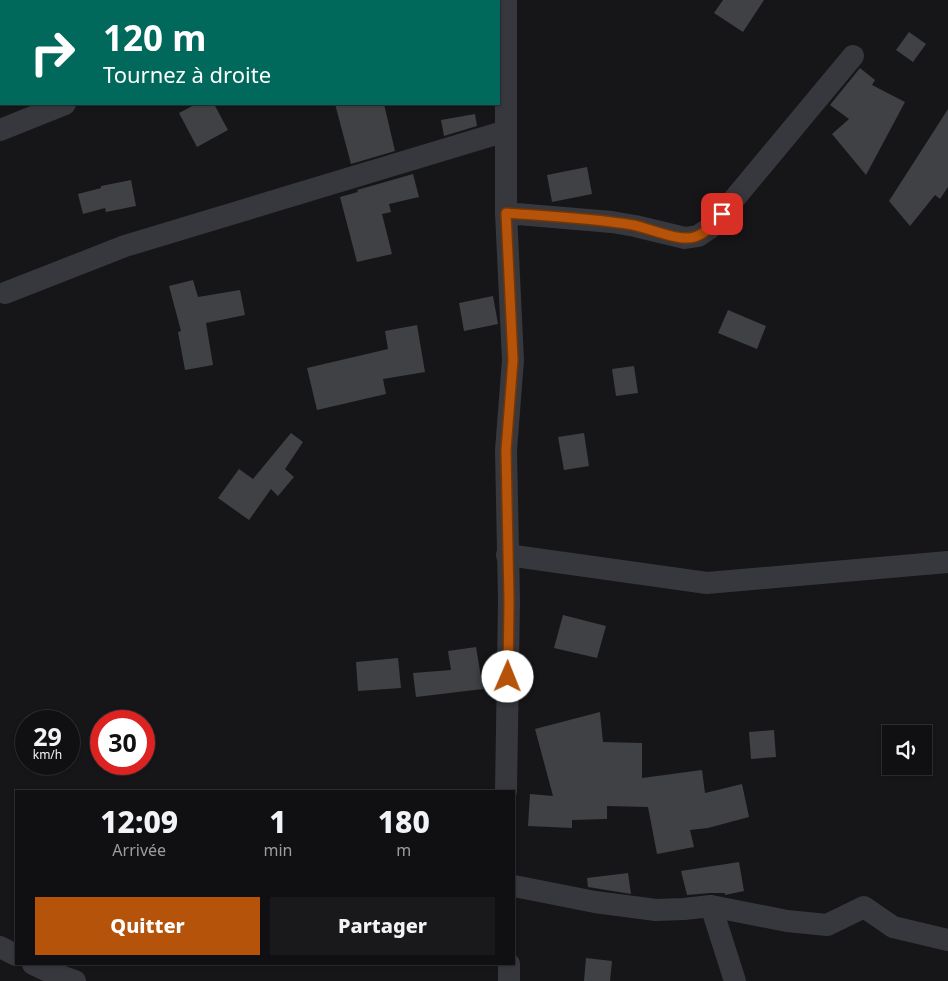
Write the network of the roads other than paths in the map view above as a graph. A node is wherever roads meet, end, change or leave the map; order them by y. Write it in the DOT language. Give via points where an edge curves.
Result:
graph roads {
  1 [pos="506,0"];
  2 [pos="852,56"];
  3 [pos="62,105"];
  4 [pos="0,130"];
  5 [pos="506,131"];
  6 [pos="506,213"];
  7 [pos="5,293"];
  8 [pos="507,555"];
  9 [pos="948,562"];
  10 [pos="506,790"];
  11 [pos="515,886"];
  12 [pos="711,906"];
  13 [pos="948,940"];
  14 [pos="0,947"];
  15 [pos="15,954"];
  16 [pos="35,965"];
  17 [pos="509,965"];
  18 [pos="75,981"];
  19 [pos="509,981"];
  20 [pos="735,981"];
  1 -- 5 [label="street"];
  2 -- 6 [label="street" via="710,228 698,236 685,238 612,222"];
  3 -- 4 [label="street"];
  5 -- 6 [label="street"];
  5 -- 7 [label="street" via="125,246"];
  6 -- 8 [label="street" via="513,360 506,450"];
  8 -- 9 [label="street" via="707,583"];
  8 -- 10 [label="street"];
  11 -- 12 [label="street" via="656,910"];
  12 -- 13 [label="street" via="787,921 828,925 864,907 893,927"];
  12 -- 20 [label="street"];
  14 -- 15 [label="street"];
  16 -- 18 [label="street"];
  17 -- 19 [label="street"];
}
